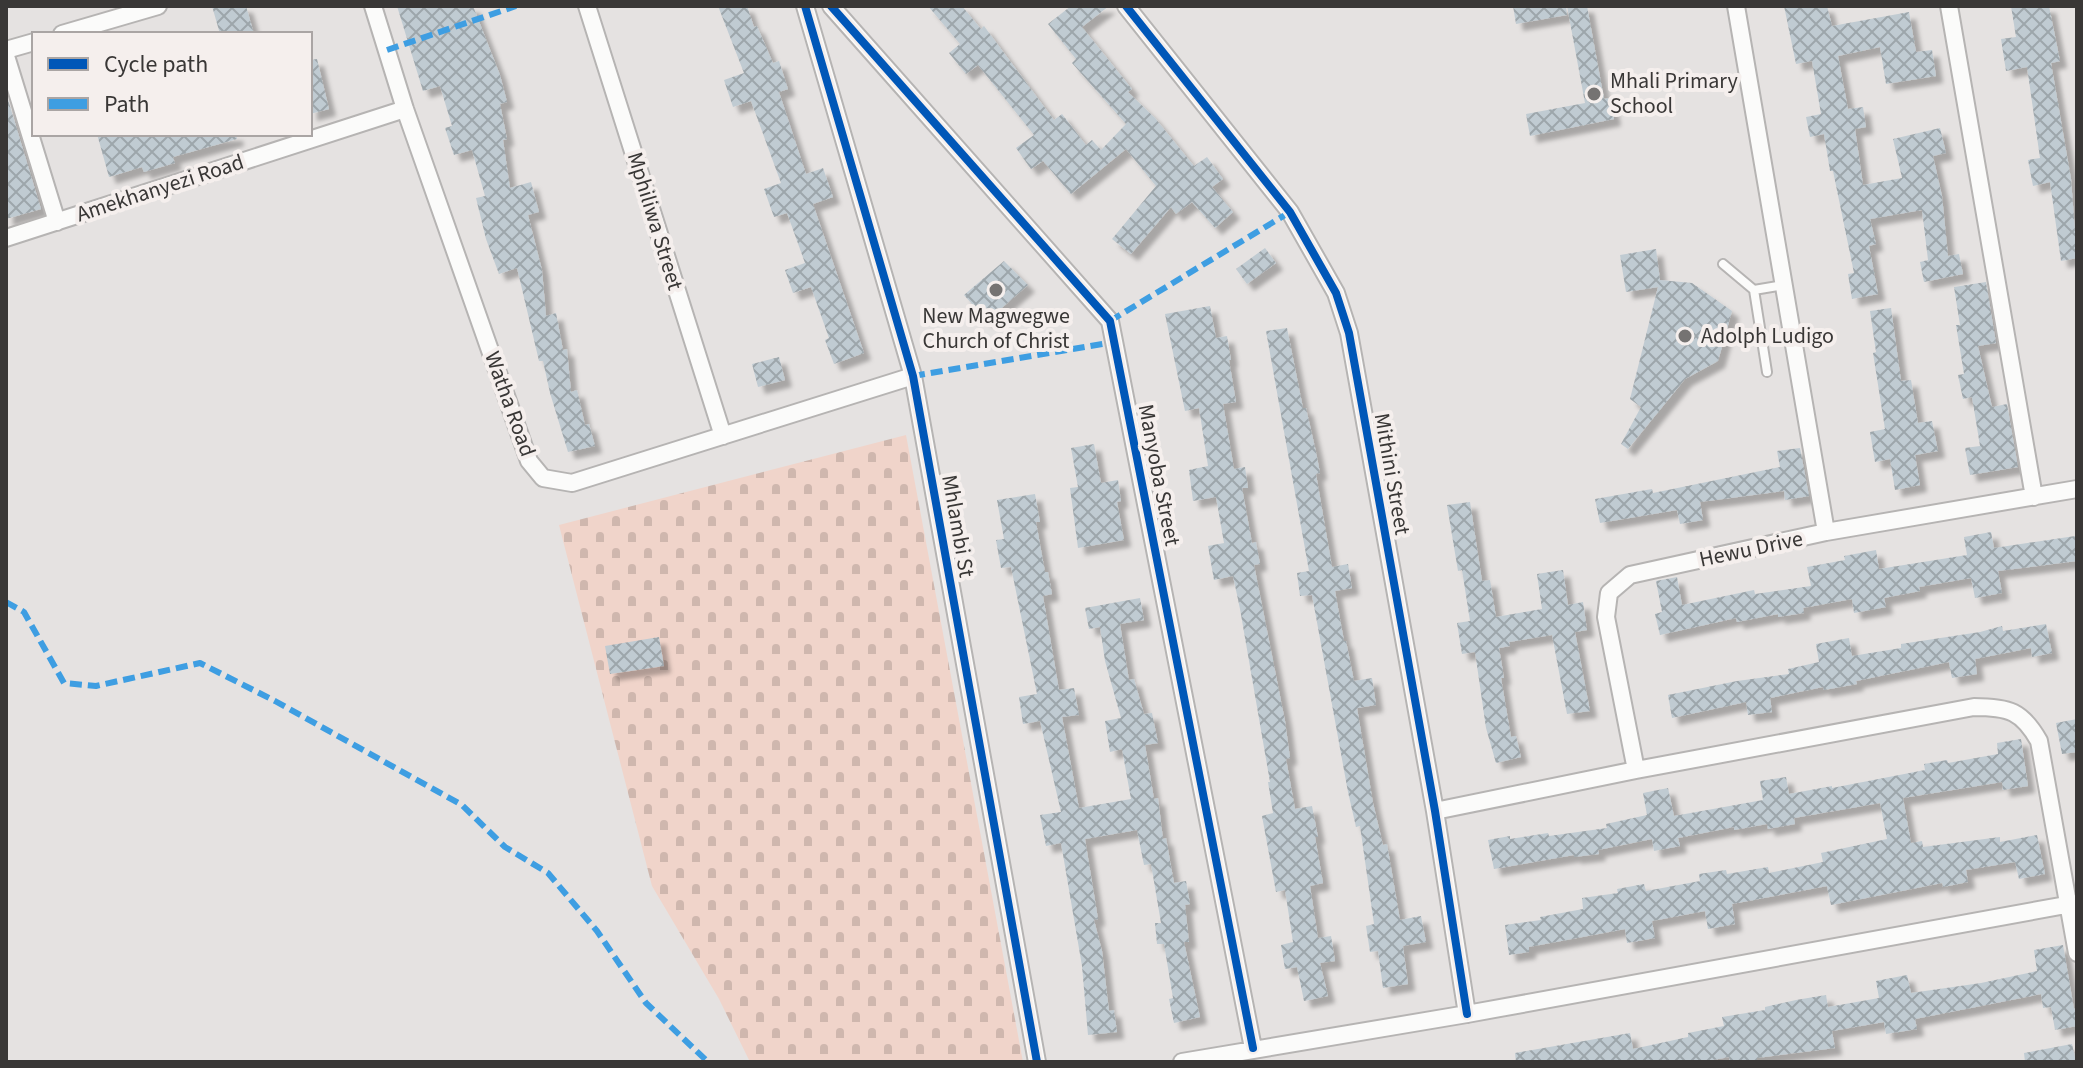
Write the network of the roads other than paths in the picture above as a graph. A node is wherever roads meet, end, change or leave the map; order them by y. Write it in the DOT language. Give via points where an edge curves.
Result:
graph roads {
  1 [pos="158,6"];
  2 [pos="373,6"];
  3 [pos="587,6"];
  4 [pos="805,6"];
  5 [pos="831,6"];
  6 [pos="1126,6"];
  7 [pos="1736,6"];
  8 [pos="1949,6"];
  9 [pos="69,32"];
  10 [pos="32,43"];
  11 [pos="6,53"];
  12 [pos="405,109"];
  13 [pos="57,222"];
  14 [pos="6,238"];
  15 [pos="1723,264"];
  16 [pos="1784,285"];
  17 [pos="1754,290"];
  18 [pos="1767,372"];
  19 [pos="913,376"];
  20 [pos="723,436"];
  21 [pos="2077,489"];
  22 [pos="2034,497"];
  23 [pos="1826,532"];
  24 [pos="1636,770"];
  25 [pos="1435,811"];
  26 [pos="2073,903"];
  27 [pos="2077,953"];
  28 [pos="1467,1014"];
  29 [pos="1253,1048"];
  30 [pos="1037,1062"];
  31 [pos="1182,1062"];
  1 -- 9 [label="street"];
  2 -- 12 [label="street, Watha Road"];
  3 -- 20 [label="street, Mphiliwa Street"];
  4 -- 19 [label="street, Mhlambi St"];
  5 -- 29 [label="street, Manyoba Street" via="1110,321"];
  6 -- 25 [label="street, Mithini Street" via="1290,212 1336,293 1349,333"];
  7 -- 16 [label="street"];
  8 -- 22 [label="street"];
  10 -- 11 [label="street"];
  11 -- 13 [label="street"];
  12 -- 13 [label="street, Amekhanyezi Road"];
  12 -- 20 [label="street, Watha Road" via="529,461 543,478 572,483"];
  13 -- 14 [label="street, Amekhanyezi Road"];
  15 -- 17 [label="lane"];
  16 -- 17 [label="lane"];
  16 -- 23 [label="street"];
  17 -- 18 [label="lane"];
  19 -- 20 [label="street, Watha Road"];
  19 -- 30 [label="street, Mhlambi St"];
  21 -- 22 [label="street, Hewu Drive"];
  22 -- 23 [label="street, Hewu Drive"];
  23 -- 24 [label="street, Hewu Drive" via="1630,575 1609,593 1606,617"];
  24 -- 25 [label="street"];
  24 -- 26 [label="street" via="1974,707 2003,707 2028,721 2039,741"];
  25 -- 28 [label="street, Mithini Street"];
  26 -- 27 [label="street"];
  26 -- 28 [label="street"];
  28 -- 29 [label="street"];
  29 -- 31 [label="street"];
}
